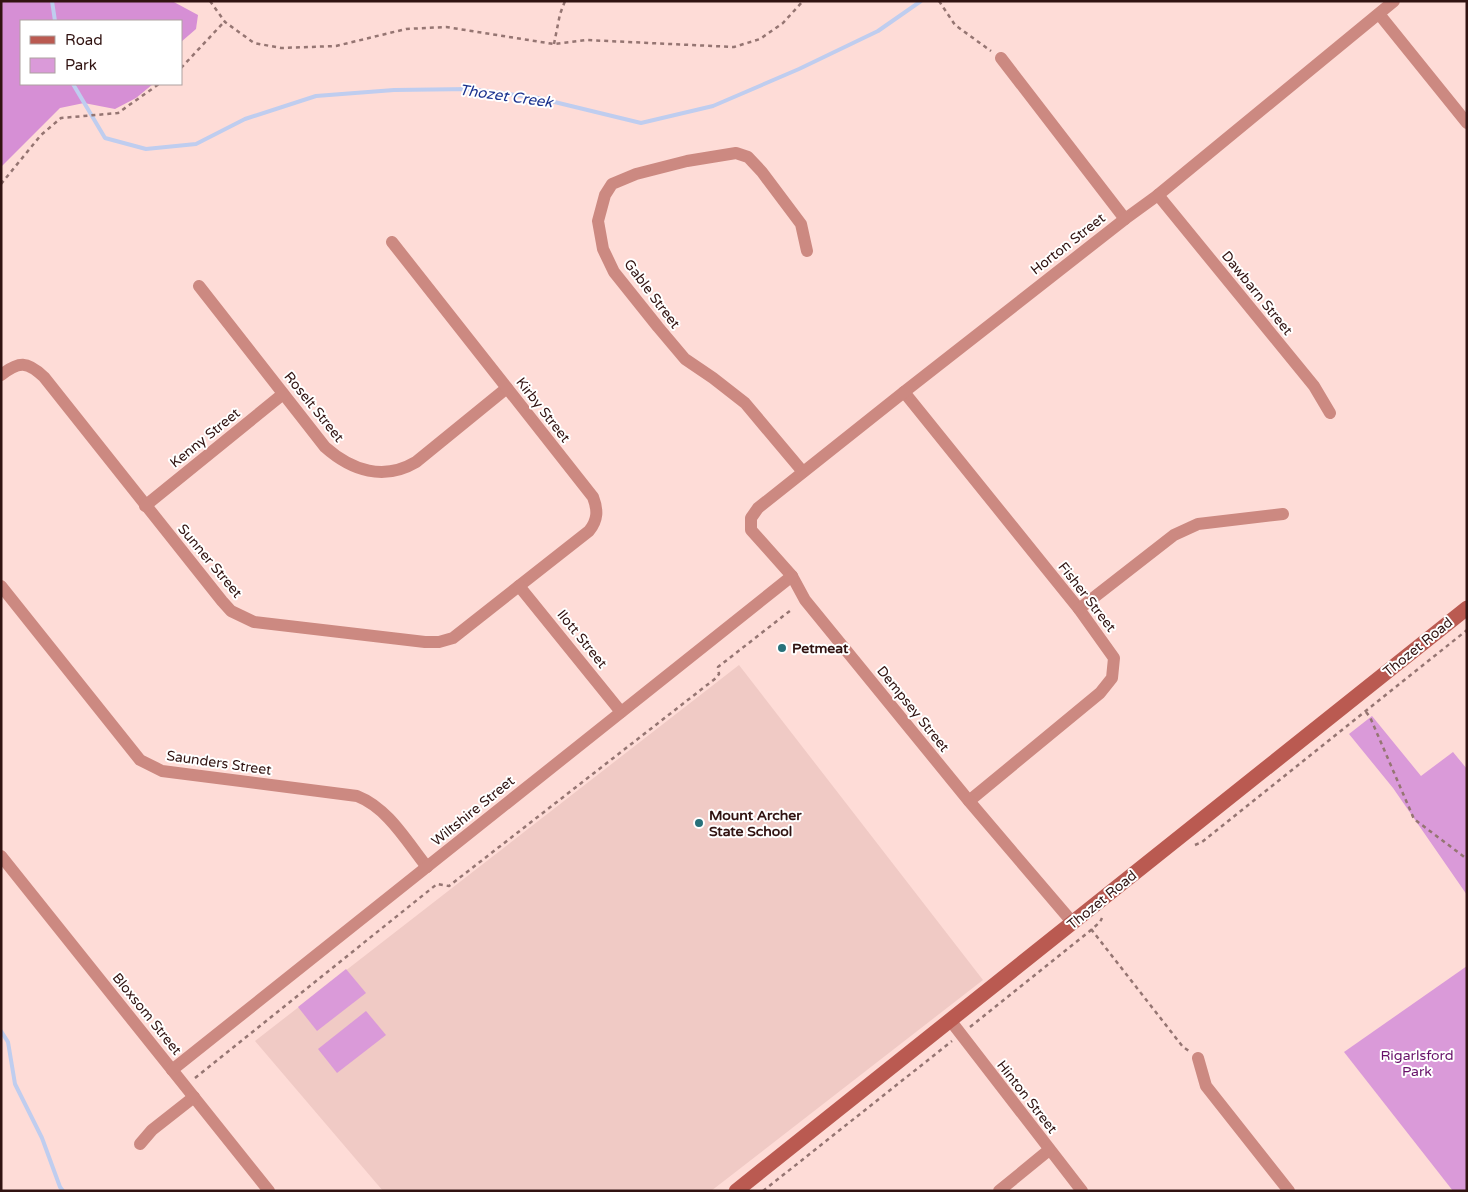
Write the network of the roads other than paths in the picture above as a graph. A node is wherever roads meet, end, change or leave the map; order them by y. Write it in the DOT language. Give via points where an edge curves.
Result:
graph roads {
  1 [pos="1394,1"];
  2 [pos="1379,14"];
  3 [pos="1001,58"];
  4 [pos="1467,122"];
  5 [pos="1158,195"];
  6 [pos="1125,219"];
  7 [pos="392,242"];
  8 [pos="807,250"];
  9 [pos="198,286"];
  10 [pos="1,375"];
  11 [pos="507,388"];
  12 [pos="904,392"];
  13 [pos="283,394"];
  14 [pos="1330,413"];
  15 [pos="803,472"];
  16 [pos="145,506"];
  17 [pos="758,508"];
  18 [pos="1282,514"];
  19 [pos="792,576"];
  20 [pos="1,586"];
  21 [pos="519,586"];
  22 [pos="1467,608"];
  23 [pos="1079,609"];
  24 [pos="621,712"];
  25 [pos="969,801"];
  26 [pos="1,856"];
  27 [pos="427,867"];
  28 [pos="1077,920"];
  29 [pos="950,1020"];
  30 [pos="1198,1058"];
  31 [pos="172,1070"];
  32 [pos="194,1097"];
  33 [pos="140,1144"];
  34 [pos="1049,1150"];
  35 [pos="269,1191"];
  36 [pos="736,1191"];
  37 [pos="999,1191"];
  38 [pos="1082,1191"];
  39 [pos="1289,1191"];
  1 -- 2 [label="street, Horton Street"];
  2 -- 4 [label="street"];
  2 -- 5 [label="street, Horton Street"];
  3 -- 6 [label="street"];
  5 -- 6 [label="street, Horton Street"];
  5 -- 14 [label="street, Dawbarn Street" via="1314,386"];
  6 -- 12 [label="street, Horton Street"];
  7 -- 11 [label="street, Kirby Street"];
  8 -- 15 [label="street, Gable Street" via="801,224 762,172 748,157 736,153 636,174 612,184 605,195 598,221 603,248 614,272 684,359 745,403"];
  9 -- 13 [label="street, Roselt Street"];
  10 -- 16 [label="street, Sunner Street" via="16,365 26,364 35,368"];
  11 -- 13 [label="street, Roselt Street" via="416,462 405,469 382,474 361,470 337,458"];
  11 -- 21 [label="street, Kirby Street" via="593,497 596,506 595,524 589,531"];
  12 -- 15 [label="street, Horton Street"];
  12 -- 23 [label="street, Fisher Street"];
  13 -- 16 [label="street, Kenny Street"];
  15 -- 17 [label="street, Horton Street"];
  16 -- 21 [label="street, Sunner Street" via="231,611 254,622 439,642 453,638"];
  17 -- 19 [label="street, Dempsey Street" via="751,518 751,530"];
  18 -- 23 [label="street" via="1198,524 1174,535"];
  19 -- 24 [label="street, Wiltshire Street"];
  19 -- 25 [label="street, Dempsey Street" via="805,600"];
  20 -- 27 [label="street, Saunders Street" via="140,760 162,771 357,796 382,811"];
  21 -- 24 [label="street, Ilott Street"];
  22 -- 28 [label="street, Thozet Road"];
  23 -- 25 [label="street, Fisher Street" via="1114,658 1112,678 1100,693"];
  24 -- 27 [label="street, Wiltshire Street"];
  25 -- 28 [label="street, Dempsey Street"];
  26 -- 31 [label="street, Bloxsom Street"];
  27 -- 31 [label="street, Wiltshire Street"];
  28 -- 29 [label="street, Thozet Road"];
  29 -- 34 [label="street, Hinton Street"];
  29 -- 36 [label="street, Thozet Road"];
  30 -- 39 [label="street" via="1206,1086"];
  31 -- 32 [label="street, Bloxsom Street"];
  32 -- 33 [label="street" via="152,1130"];
  32 -- 35 [label="street, Bloxsom Street"];
  34 -- 37 [label="street"];
  34 -- 38 [label="street, Hinton Street"];
}
